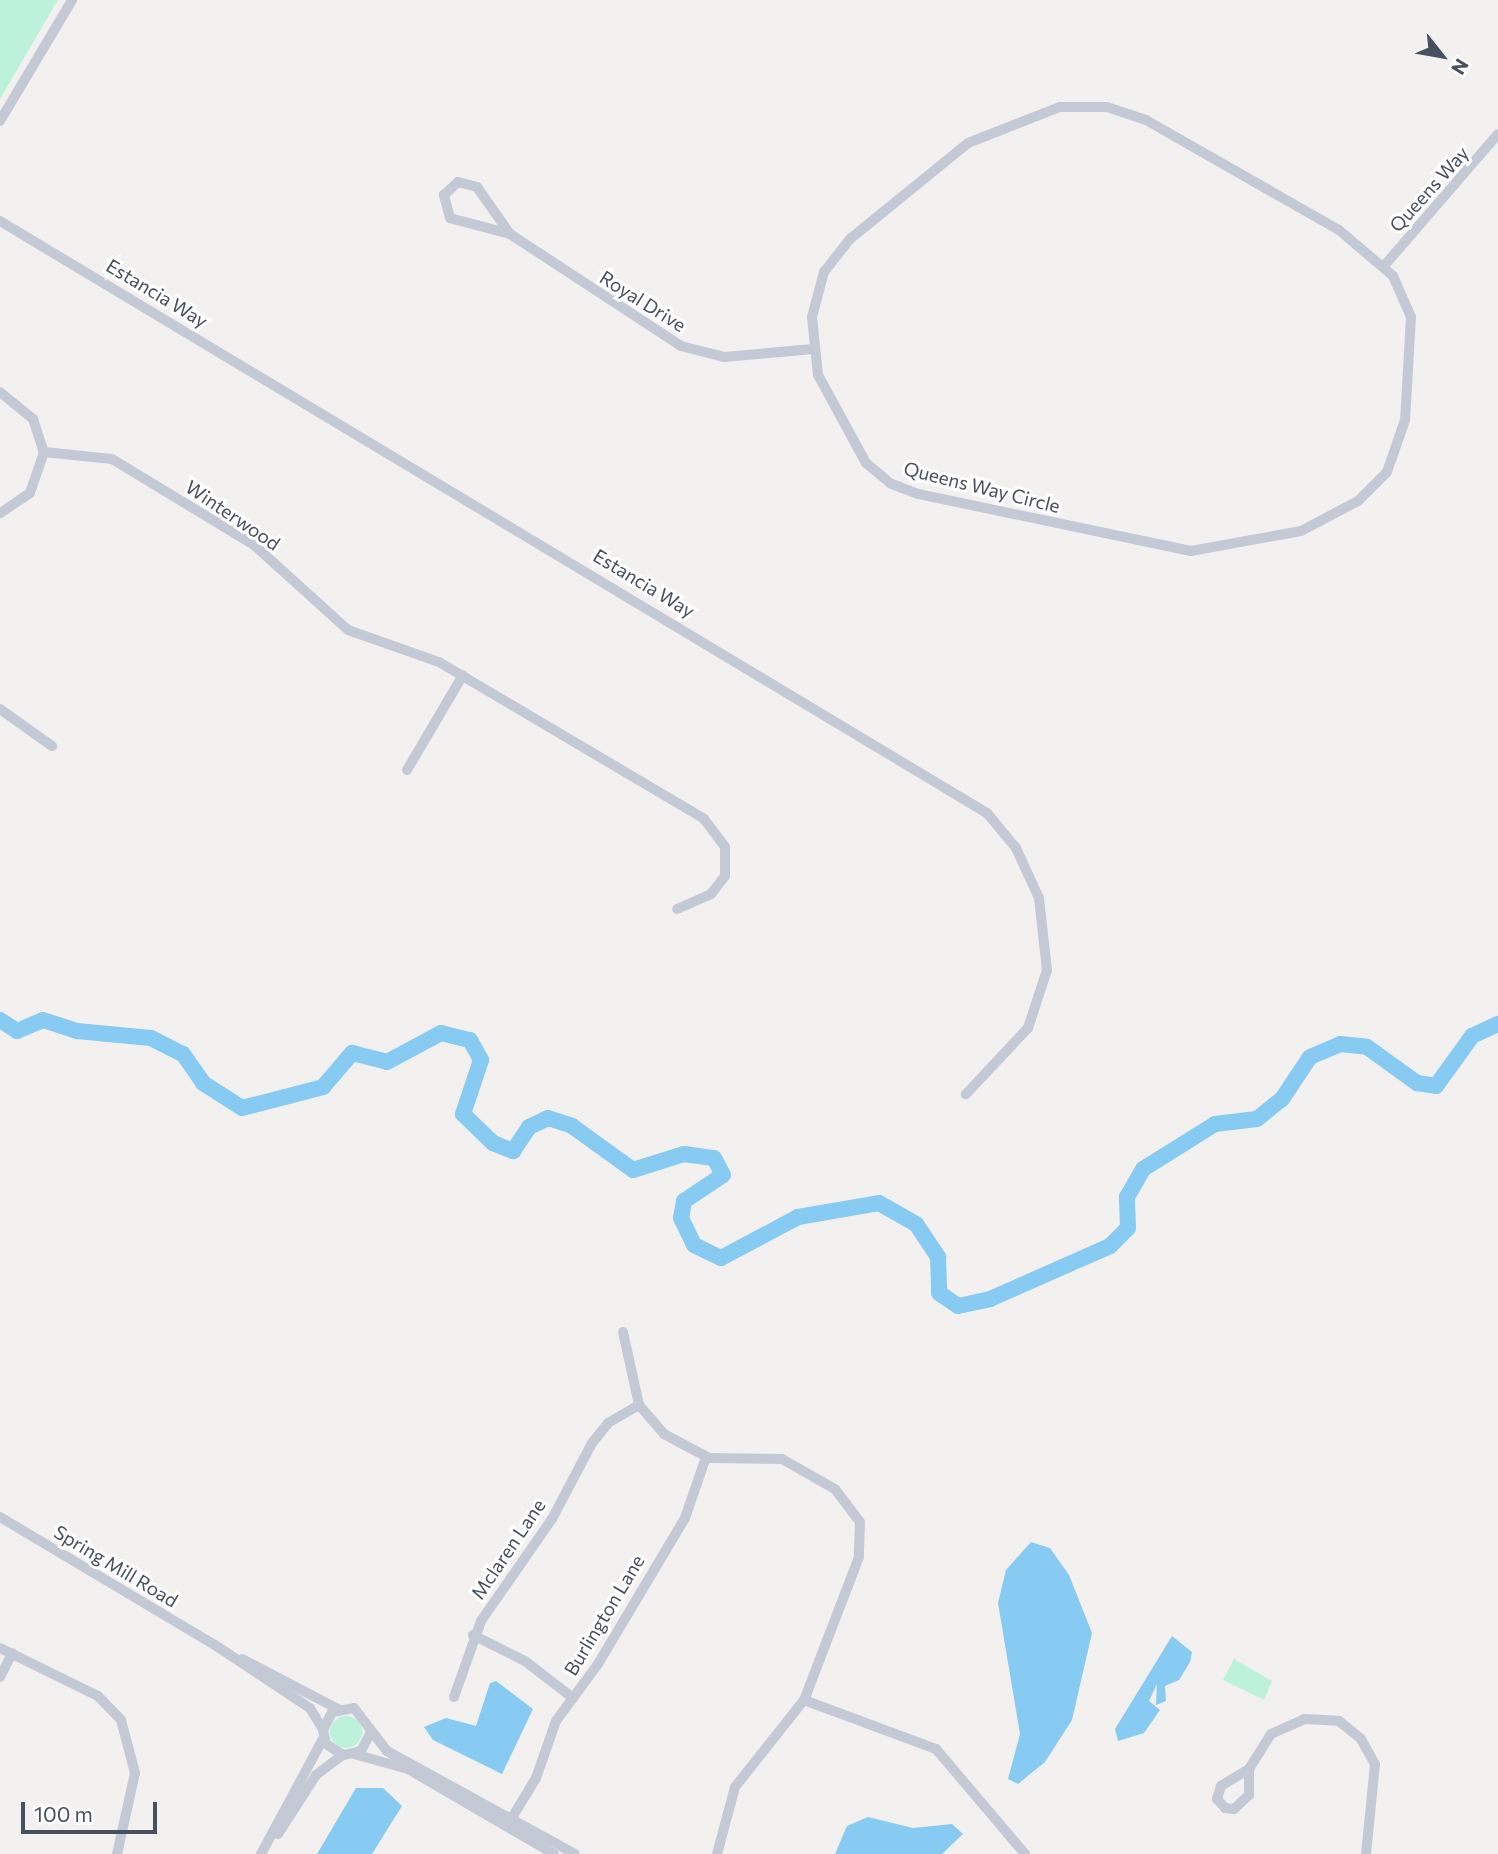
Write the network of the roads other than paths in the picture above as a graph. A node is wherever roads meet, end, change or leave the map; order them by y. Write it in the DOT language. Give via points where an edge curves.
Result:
graph roads {
  1 [pos="72,0"];
  2 [pos="0,96"];
  3 [pos="11,102"];
  4 [pos="1,118"];
  5 [pos="1498,134"];
  6 [pos="0,221"];
  7 [pos="510,234"];
  8 [pos="1384,266"];
  9 [pos="813,349"];
  10 [pos="0,392"];
  11 [pos="44,452"];
  12 [pos="0,513"];
  13 [pos="463,675"];
  14 [pos="0,709"];
  15 [pos="52,746"];
  16 [pos="407,770"];
  17 [pos="677,909"];
  18 [pos="966,1094"];
  19 [pos="623,1332"];
  20 [pos="639,1405"];
  21 [pos="706,1457"];
  22 [pos="0,1517"];
  23 [pos="473,1635"];
  24 [pos="215,1645"];
  25 [pos="0,1648"];
  26 [pos="12,1653"];
  27 [pos="0,1677"];
  28 [pos="454,1697"];
  29 [pos="573,1698"];
  30 [pos="804,1700"];
  31 [pos="338,1709"];
  32 [pos="371,1732"];
  33 [pos="323,1733"];
  34 [pos="349,1754"];
  35 [pos="1249,1769"];
  36 [pos="510,1822"];
  37 [pos="117,1854"];
  38 [pos="262,1854"];
  39 [pos="554,1854"];
  40 [pos="575,1854"];
  41 [pos="717,1854"];
  42 [pos="1026,1854"];
  43 [pos="1366,1854"];
  1 -- 3 [label="street"];
  2 -- 3 [label="street"];
  3 -- 4 [label="street"];
  5 -- 8 [label="street, Queens Way"];
  6 -- 18 [label="street, Estancia Way" via="988,813 1016,848 1039,898 1047,970 1028,1028"];
  7 -- 7 [label="street, Royal Drive" via="472,183 447,190 442,203 450,218"];
  7 -- 9 [label="street, Royal Drive" via="681,346 724,357"];
  8 -- 9 [label="street, Queens Way Circle" via="1339,230 1140,118 1095,105 1060,107 968,144 850,239 816,290"];
  8 -- 9 [label="street, Queens Way Circle" via="1406,297 1412,329 1404,428 1387,472 1358,500 1315,525 1220,550 1120,537 890,483 866,463 827,401"];
  10 -- 11 [label="street" via="33,419"];
  11 -- 12 [label="street" via="30,494"];
  11 -- 13 [label="street, Winterwood" via="112,459 254,545 348,630"];
  13 -- 16 [label="street"];
  13 -- 17 [label="street, Winterwood" via="710,824 724,847 724,876 711,894"];
  14 -- 15 [label="street"];
  19 -- 20 [label="street"];
  20 -- 21 [label="street" via="664,1434"];
  20 -- 23 [label="street, Mclaren Lane" via="600,1431 552,1519"];
  21 -- 29 [label="street, Burlington Lane" via="685,1518"];
  21 -- 30 [label="street" via="782,1459 835,1489 860,1522 859,1557"];
  22 -- 24 [label="street, Spring Mill Road"];
  23 -- 28 [label="street, Mclaren Lane"];
  23 -- 29 [label="street" via="525,1661"];
  24 -- 31 [label="street, Spring Mill Road"];
  24 -- 33 [label="street, Spring Mill Road" via="310,1708"];
  25 -- 26 [label="street"];
  26 -- 27 [label="street"];
  26 -- 37 [label="street" via="98,1696 121,1720 135,1773"];
  29 -- 36 [label="street, Burlington Lane"];
  30 -- 41 [label="street" via="735,1787"];
  30 -- 42 [label="street" via="936,1749"];
  31 -- 32 [label="street, Spring Mill Road" via="361,1712"];
  31 -- 33 [label="street"];
  32 -- 34 [label="street"];
  32 -- 36 [label="street" via="387,1751"];
  33 -- 34 [label="street, Spring Mill Road"];
  33 -- 38 [label="street"];
  34 -- 36 [label="street" via="408,1769"];
  34 -- 38 [label="street" via="316,1775"];
  35 -- 43 [label="street" via="1271,1734 1292,1722 1328,1717 1346,1726 1375,1764"];
  36 -- 39 [label="street"];
  36 -- 40 [label="street"];
}
